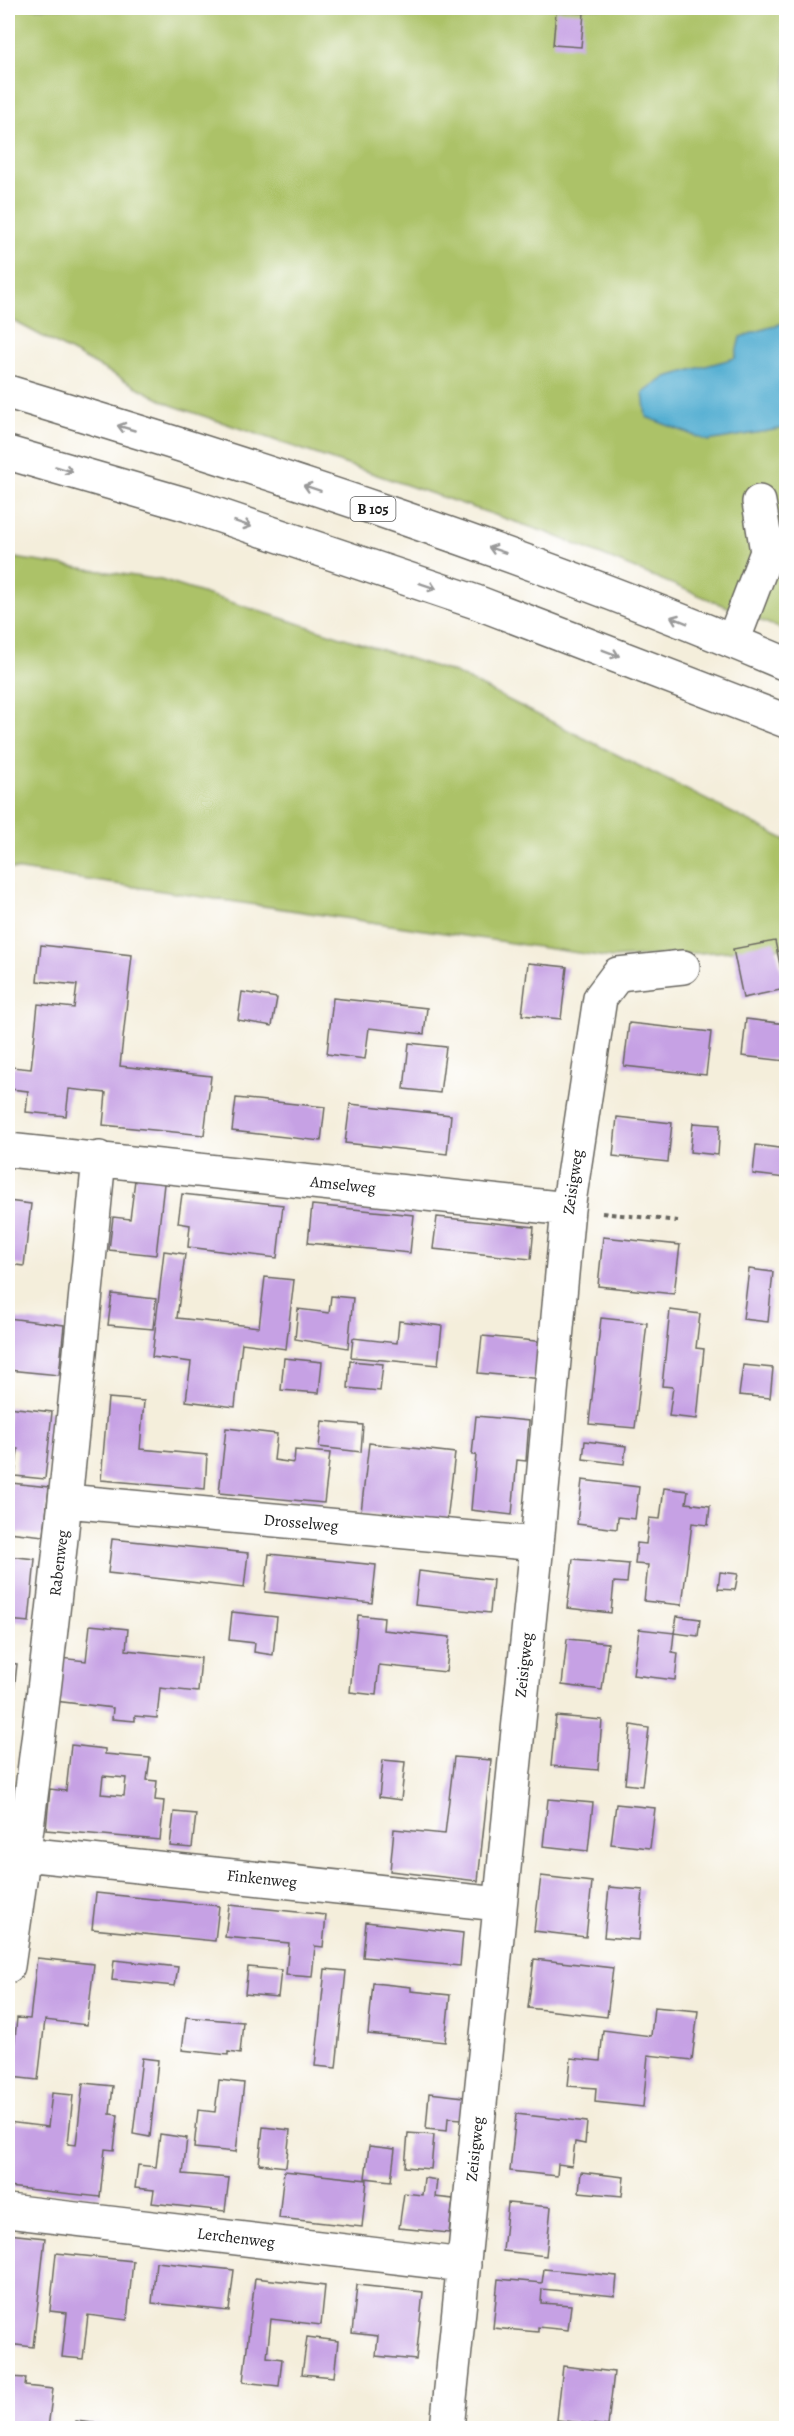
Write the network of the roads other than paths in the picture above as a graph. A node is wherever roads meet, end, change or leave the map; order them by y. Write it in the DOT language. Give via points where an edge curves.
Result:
graph roads {
  1 [pos="8,392"];
  2 [pos="8,453"];
  3 [pos="759,502"];
  4 [pos="777,549"];
  5 [pos="733,641"];
  6 [pos="786,664"];
  7 [pos="786,721"];
  8 [pos="683,967"];
  9 [pos="8,1150"];
  10 [pos="99,1158"];
  11 [pos="568,1209"];
  12 [pos="66,1501"];
  13 [pos="537,1544"];
  14 [pos="24,1854"];
  15 [pos="499,1904"];
  16 [pos="8,1966"];
  17 [pos="8,2211"];
  18 [pos="464,2265"];
  19 [pos="447,2428"];
  5 -- 1 [label="main road, B 105, one-way" via="532,562 156,436"];
  2 -- 7 [label="main road, one-way" via="188,505 476,602"];
  3 -- 4 [label="main road"];
  4 -- 5 [label="main road"];
  5 -- 6 [label="main road, B 105"];
  8 -- 11 [label="main road, Zeisigweg" via="618,974 600,998"];
  9 -- 10 [label="main road, Amselweg"];
  10 -- 11 [label="main road, Amselweg"];
  10 -- 12 [label="main road, Rabenweg"];
  11 -- 13 [label="main road, Zeisigweg"];
  12 -- 13 [label="main road, Drosselweg"];
  12 -- 14 [label="main road, Rabenweg"];
  13 -- 15 [label="main road, Zeisigweg"];
  14 -- 15 [label="main road, Finkenweg"];
  14 -- 16 [label="main road, Rabenweg"];
  15 -- 18 [label="main road, Zeisigweg"];
  17 -- 18 [label="main road, Lerchenweg"];
  18 -- 19 [label="main road, Zeisigweg"];
}
